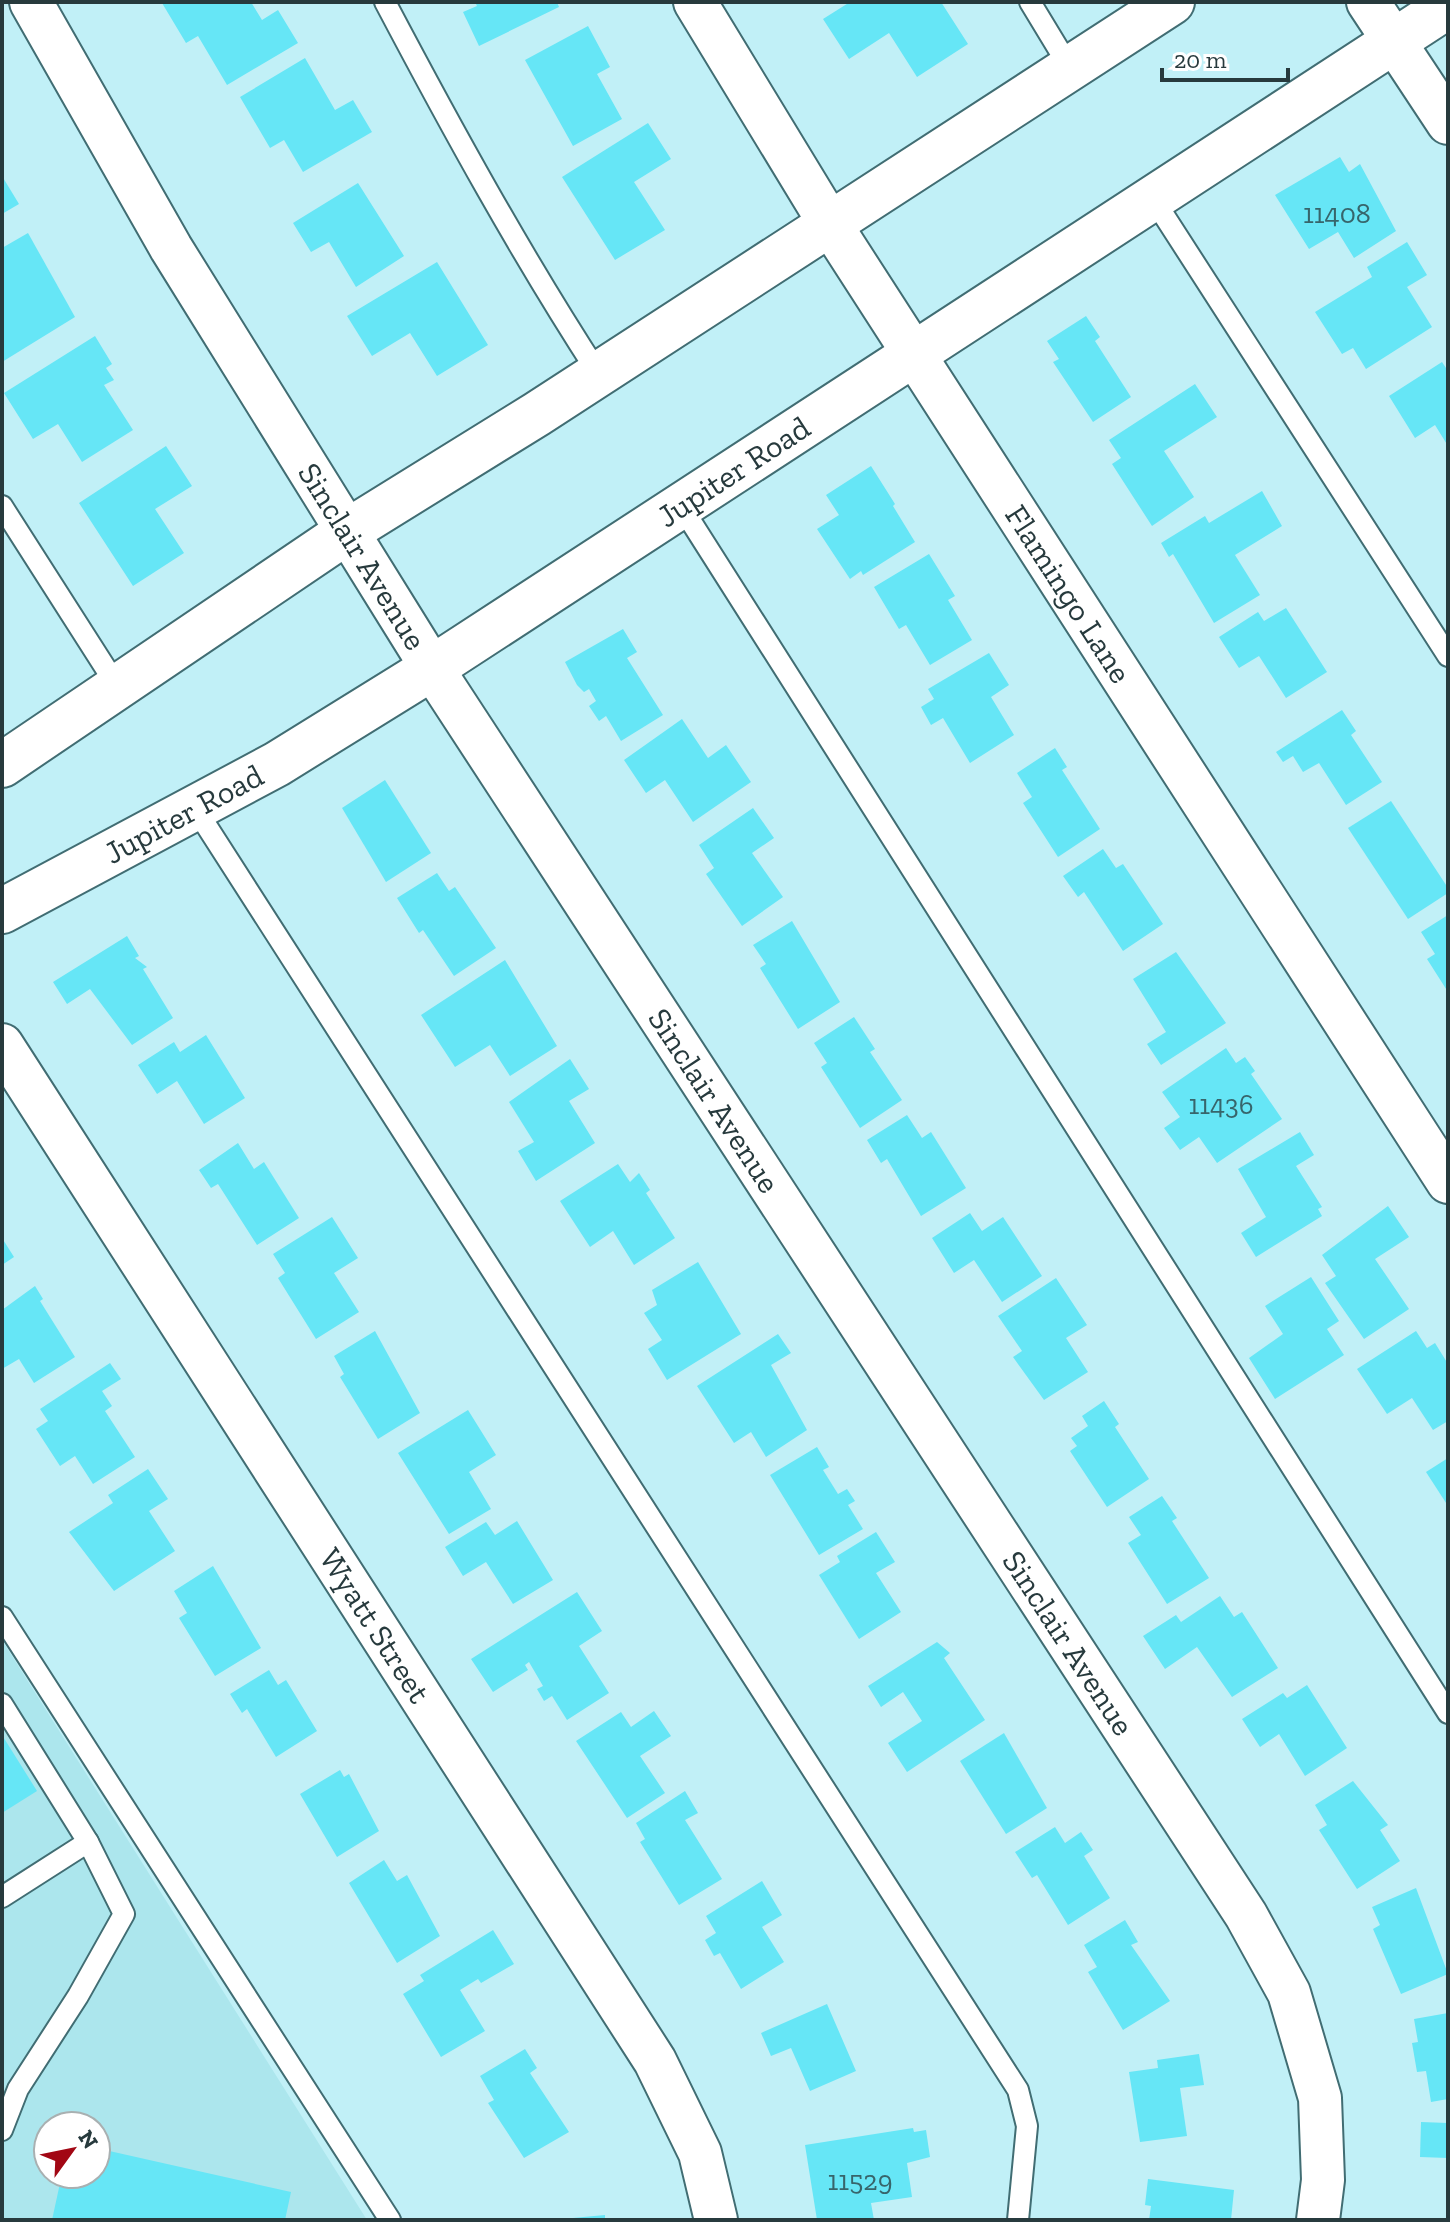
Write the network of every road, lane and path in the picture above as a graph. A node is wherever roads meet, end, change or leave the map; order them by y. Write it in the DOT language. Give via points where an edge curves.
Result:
graph roads {
  1 [pos="31,2"];
  2 [pos="385,2"];
  3 [pos="695,2"];
  4 [pos="1030,2"];
  5 [pos="1172,2"];
  6 [pos="1368,2"];
  7 [pos="1448,6"];
  8 [pos="1394,42"];
  9 [pos="1070,68"];
  10 [pos="1448,123"];
  11 [pos="1154,200"];
  12 [pos="830,224"];
  13 [pos="915,355"];
  14 [pos="598,373"];
  15 [pos="2,506"];
  16 [pos="681,506"];
  17 [pos="348,531"];
  18 [pos="1448,656"];
  19 [pos="432,668"];
  20 [pos="117,686"];
  21 [pos="2,765"];
  22 [pos="195,808"];
  23 [pos="2,911"];
  24 [pos="2,1045"];
  25 [pos="1448,1182"];
  26 [pos="2,1617"];
  27 [pos="2,1704"];
  28 [pos="1448,1713"];
  29 [pos="88,1842"];
  30 [pos="2,1897"];
  31 [pos="2,2130"];
  32 [pos="390,2220"];
  33 [pos="716,2220"];
  34 [pos="1018,2220"];
  35 [pos="1318,2220"];
  1 -- 17 [label="street, Sinclair Avenue" via="171,248"];
  2 -- 14 [label="lane" via="528,264"];
  3 -- 12 [label="street, Flamingo Lane"];
  4 -- 9 [label="lane"];
  5 -- 9 [label="main road"];
  6 -- 8 [label="street"];
  7 -- 8 [label="main road, Jupiter Road"];
  8 -- 10 [label="street"];
  8 -- 11 [label="main road, Jupiter Road"];
  9 -- 12 [label="main road"];
  11 -- 13 [label="main road, Jupiter Road"];
  11 -- 18 [label="lane"];
  12 -- 13 [label="street, Flamingo Lane"];
  12 -- 14 [label="main road"];
  13 -- 16 [label="main road, Jupiter Road"];
  13 -- 25 [label="street, Flamingo Lane"];
  14 -- 17 [label="main road"];
  15 -- 20 [label="lane"];
  16 -- 19 [label="main road, Jupiter Road"];
  16 -- 28 [label="lane"];
  17 -- 19 [label="street, Sinclair Avenue"];
  17 -- 20 [label="main road"];
  19 -- 22 [label="main road, Jupiter Road"];
  19 -- 35 [label="street, Sinclair Avenue" via="1246,1915 1289,1993 1320,2098 1323,2180"];
  20 -- 21 [label="main road"];
  22 -- 23 [label="main road, Jupiter Road"];
  22 -- 34 [label="lane" via="1018,2090 1027,2126"];
  24 -- 33 [label="street, Wyatt Street" via="655,2061 700,2153"];
  26 -- 32 [label="lane"];
  27 -- 29 [label="lane"];
  29 -- 30 [label="lane"];
  29 -- 31 [label="lane" via="124,1914 18,2089"];
}
